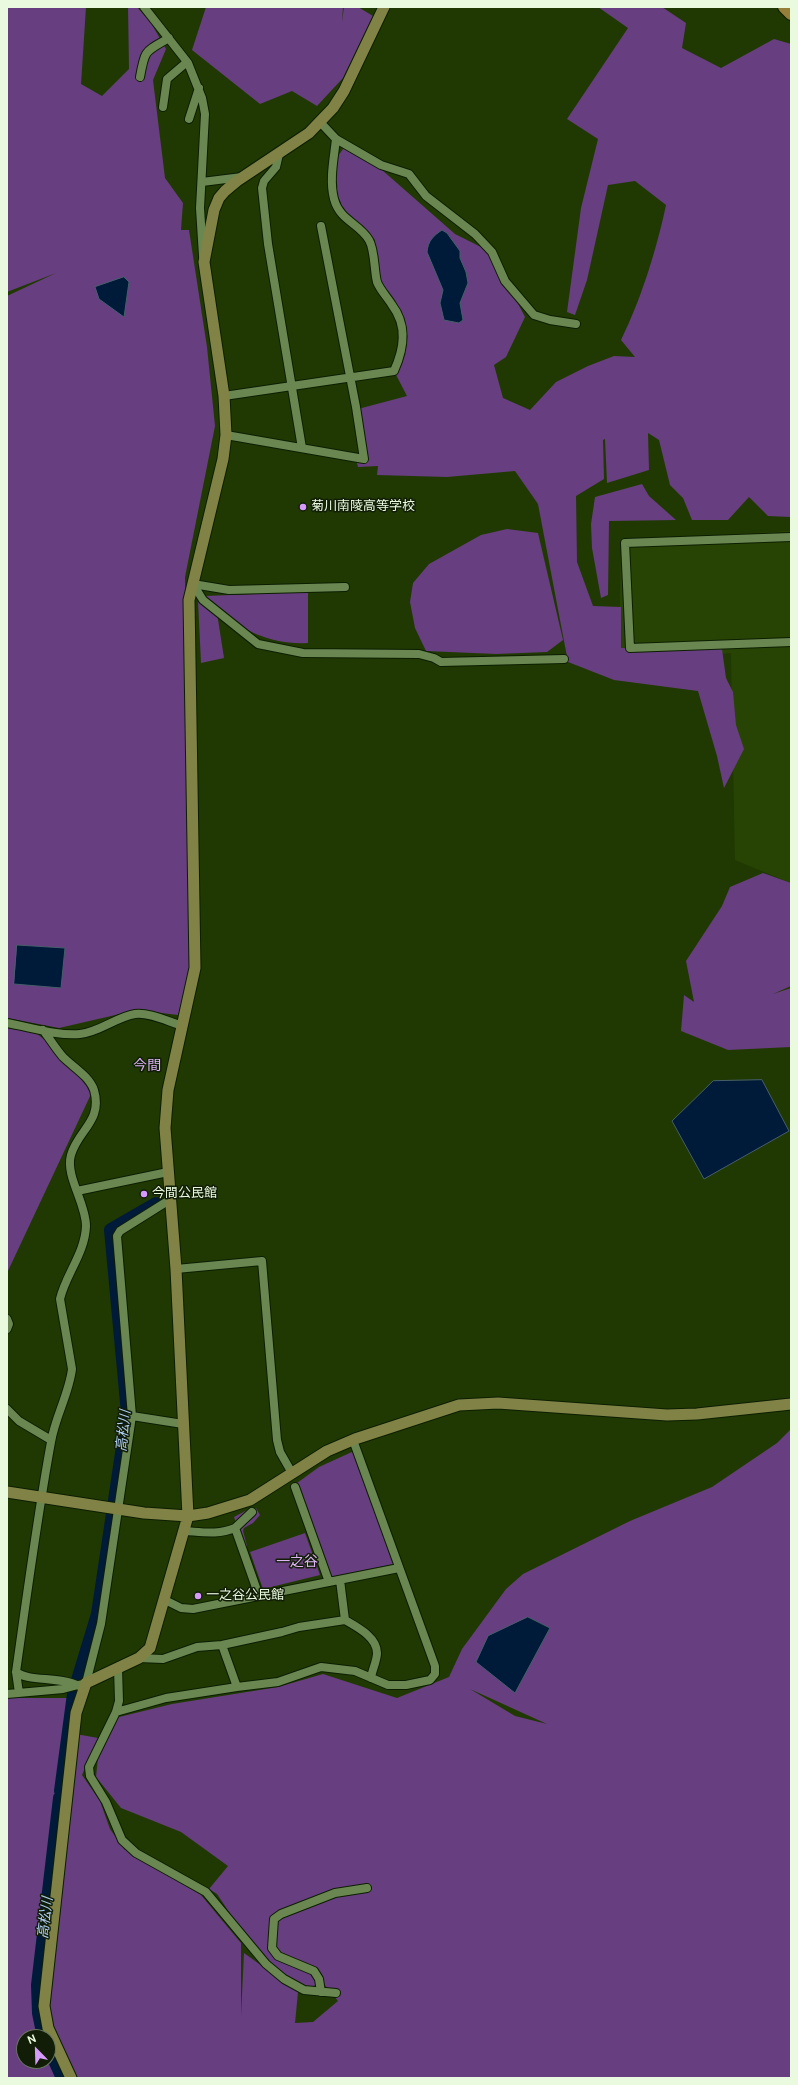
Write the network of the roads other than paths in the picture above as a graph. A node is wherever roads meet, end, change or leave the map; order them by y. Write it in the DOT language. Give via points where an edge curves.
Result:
graph roads {
  1 [pos="144,7"];
  2 [pos="383,7"];
  3 [pos="784,7"];
  4 [pos="791,14"];
  5 [pos="169,38"];
  6 [pos="187,62"];
  7 [pos="140,77"];
  8 [pos="199,88"];
  9 [pos="163,107"];
  10 [pos="189,119"];
  11 [pos="320,122"];
  12 [pos="336,139"];
  13 [pos="279,154"];
  14 [pos="244,177"];
  15 [pos="202,182"];
  16 [pos="321,226"];
  17 [pos="204,262"];
  18 [pos="576,324"];
  19 [pos="350,378"];
  20 [pos="293,387"];
  21 [pos="224,396"];
  22 [pos="226,435"];
  23 [pos="302,448"];
  24 [pos="791,537"];
  25 [pos="193,584"];
  26 [pos="345,587"];
  27 [pos="791,642"];
  28 [pos="564,659"];
  29 [pos="7,1023"];
  30 [pos="183,1026"];
  31 [pos="43,1030"];
  32 [pos="168,1172"];
  33 [pos="78,1191"];
  34 [pos="171,1199"];
  35 [pos="176,1269"];
  36 [pos="7,1319"];
  37 [pos="7,1329"];
  38 [pos="791,1404"];
  39 [pos="7,1409"];
  40 [pos="132,1416"];
  41 [pos="183,1424"];
  42 [pos="51,1440"];
  43 [pos="353,1440"];
  44 [pos="292,1473"];
  45 [pos="295,1487"];
  46 [pos="7,1492"];
  47 [pos="42,1497"];
  48 [pos="115,1508"];
  49 [pos="252,1512"];
  50 [pos="188,1516"];
  51 [pos="235,1528"];
  52 [pos="185,1531"];
  53 [pos="399,1568"];
  54 [pos="340,1580"];
  55 [pos="329,1582"];
  56 [pos="259,1596"];
  57 [pos="165,1600"];
  58 [pos="345,1620"];
  59 [pos="222,1645"];
  60 [pos="140,1658"];
  61 [pos="118,1668"];
  62 [pos="16,1672"];
  63 [pos="370,1678"];
  64 [pos="83,1684"];
  65 [pos="237,1687"];
  66 [pos="19,1693"];
  67 [pos="7,1694"];
  68 [pos="116,1712"];
  69 [pos="367,1888"];
  70 [pos="321,1992"];
  71 [pos="336,1993"];
  72 [pos="71,2078"];
  1 -- 5 [label="street"];
  2 -- 11 [label="street" via="344,91"];
  3 -- 4 [label="main road"];
  5 -- 6 [label="street"];
  5 -- 7 [label="street" via="147,50"];
  6 -- 8 [label="street"];
  6 -- 9 [label="street" via="167,79"];
  8 -- 10 [label="street"];
  8 -- 15 [label="street" via="205,114"];
  11 -- 12 [label="street"];
  11 -- 13 [label="street"];
  12 -- 18 [label="street" via="381,165 409,174 426,196 475,234 492,252 505,281 534,315"];
  12 -- 19 [label="street" via="332,170 335,201 345,218 359,228 370,241 378,284 396,310 404,334 401,356 394,371"];
  13 -- 14 [label="street"];
  13 -- 20 [label="street" via="276,167 264,181 262,188 268,244"];
  14 -- 15 [label="street"];
  14 -- 17 [label="street" via="225,190 219,198 214,210"];
  15 -- 17 [label="street" via="200,232"];
  16 -- 19 [label="street"];
  17 -- 21 [label="street"];
  19 -- 20 [label="street"];
  19 -- 23 [label="street" via="364,459"];
  20 -- 21 [label="street"];
  20 -- 23 [label="street"];
  21 -- 22 [label="street"];
  22 -- 23 [label="street"];
  22 -- 25 [label="street" via="223,459"];
  24 -- 27 [label="street" via="625,543 630,648"];
  25 -- 26 [label="street" via="229,590"];
  25 -- 28 [label="street" via="203,600 258,644 303,653 419,654 441,662"];
  25 -- 30 [label="street" via="189,600 189,631 195,968"];
  29 -- 31 [label="street"];
  30 -- 31 [label="street" via="133,1014 87,1033 68,1034"];
  30 -- 32 [label="street" via="166,1109"];
  31 -- 33 [label="street" via="62,1056 89,1080 95,1097 96,1108 92,1121 73,1149 70,1159"];
  32 -- 33 [label="street"];
  32 -- 34 [label="street"];
  33 -- 42 [label="street" via="84,1212 85,1237 62,1289 60,1300 72,1369 71,1380 58,1412"];
  34 -- 35 [label="street"];
  34 -- 40 [label="street" via="120,1231 117,1236"];
  35 -- 41 [label="street"];
  35 -- 44 [label="street" via="262,1261 277,1440 280,1452"];
  36 -- 37 [label="street"];
  38 -- 43 [label="street" via="704,1414 667,1415 478,1403 459,1405"];
  39 -- 42 [label="street" via="20,1421"];
  40 -- 41 [label="street"];
  40 -- 48 [label="street"];
  41 -- 50 [label="street"];
  42 -- 47 [label="street"];
  43 -- 44 [label="street" via="327,1451"];
  43 -- 53 [label="street"];
  44 -- 50 [label="street" via="250,1500 208,1513"];
  45 -- 55 [label="street"];
  46 -- 47 [label="street"];
  47 -- 48 [label="street"];
  47 -- 62 [label="street"];
  48 -- 50 [label="street"];
  48 -- 64 [label="street" via="101,1624"];
  49 -- 51 [label="street"];
  50 -- 52 [label="street"];
  51 -- 52 [label="street" via="213,1533"];
  51 -- 56 [label="street"];
  52 -- 57 [label="street"];
  53 -- 54 [label="street"];
  53 -- 63 [label="street" via="435,1666 435,1674 430,1680 406,1685 388,1685"];
  54 -- 55 [label="street"];
  54 -- 58 [label="street"];
  55 -- 56 [label="street"];
  56 -- 57 [label="street" via="193,1609 181,1608"];
  57 -- 60 [label="street" via="150,1648"];
  58 -- 59 [label="street" via="299,1627"];
  58 -- 63 [label="street" via="361,1629 373,1642 377,1653"];
  59 -- 60 [label="street" via="197,1647 163,1659"];
  59 -- 65 [label="street"];
  60 -- 61 [label="street"];
  61 -- 64 [label="street"];
  61 -- 68 [label="street" via="119,1701"];
  62 -- 64 [label="street" via="22,1676"];
  62 -- 66 [label="street"];
  63 -- 65 [label="street" via="355,1671 321,1667 278,1682"];
  64 -- 66 [label="street"];
  64 -- 72 [label="street" via="76,1713 44,2006 48,2028"];
  65 -- 68 [label="street" via="166,1698"];
  66 -- 67 [label="street"];
  68 -- 70 [label="street" via="88,1767 122,1840 136,1853 206,1892 266,1964 284,1979 304,1990"];
  69 -- 70 [label="street" via="335,1893 274,1919 272,1948 278,1956 314,1971 319,1979"];
  70 -- 71 [label="street"];
}
